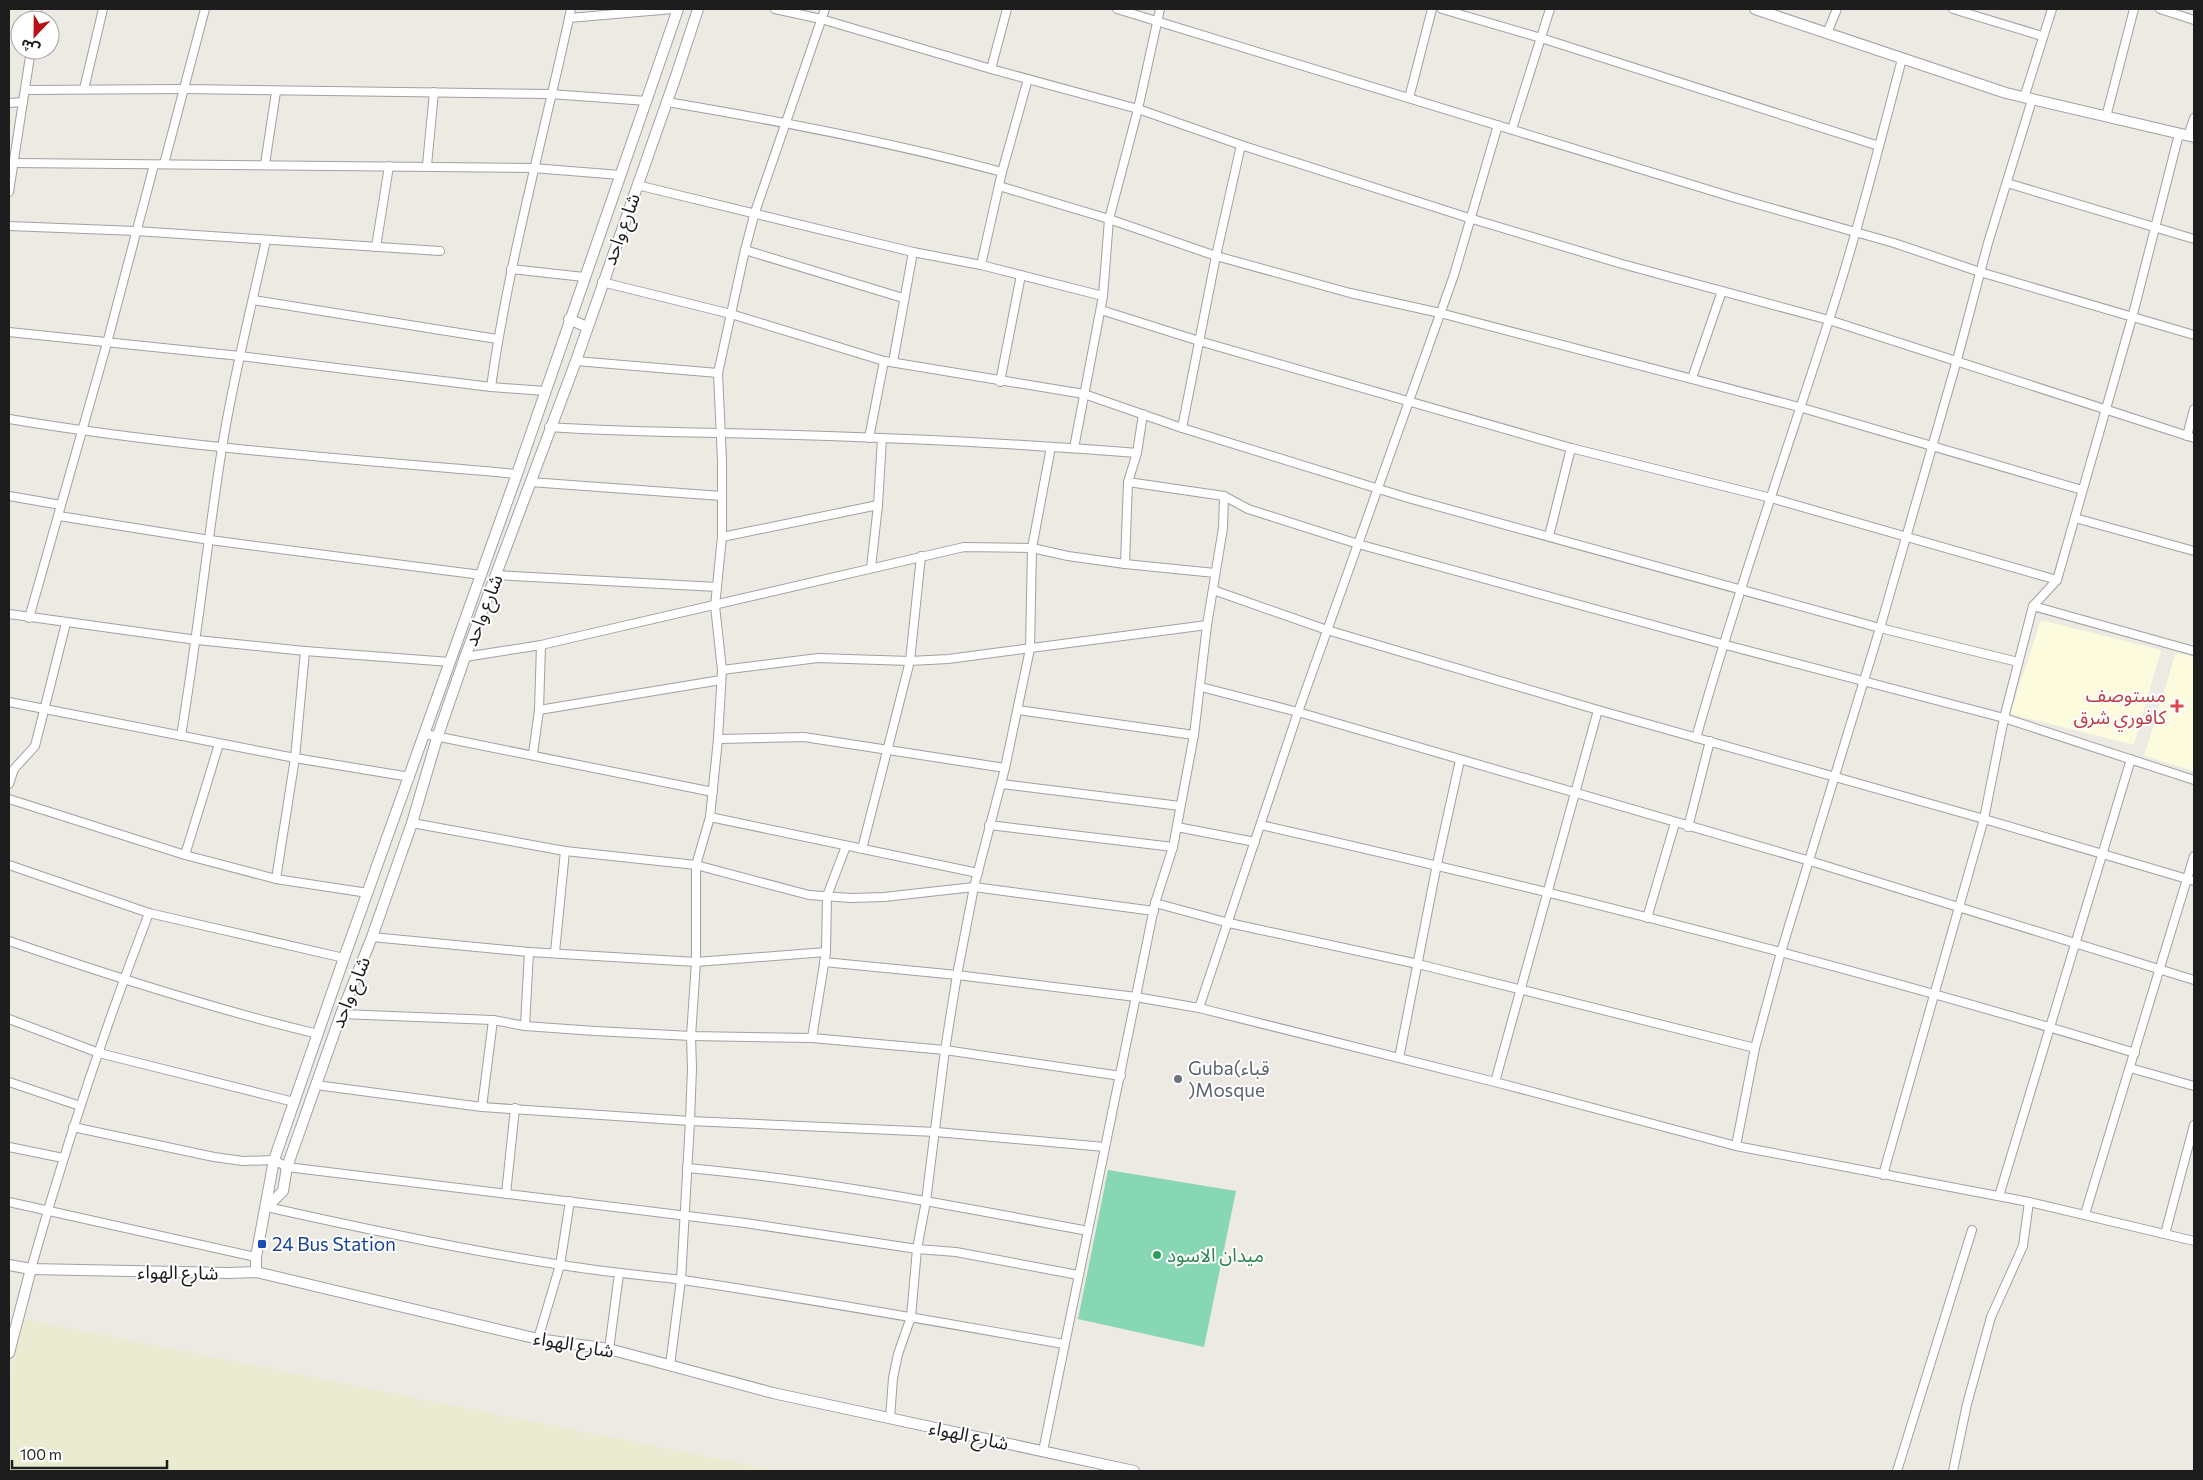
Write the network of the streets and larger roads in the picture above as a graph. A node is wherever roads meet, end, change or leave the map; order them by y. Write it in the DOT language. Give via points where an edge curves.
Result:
graph roads {
  1 [pos="103,9"];
  2 [pos="205,9"];
  3 [pos="570,9"];
  4 [pos="673,9"];
  5 [pos="678,9"];
  6 [pos="698,9"];
  7 [pos="774,9"];
  8 [pos="825,9"];
  9 [pos="1007,9"];
  10 [pos="1117,9"];
  11 [pos="1160,9"];
  12 [pos="1432,9"];
  13 [pos="1442,9"];
  14 [pos="1550,9"];
  15 [pos="1755,9"];
  16 [pos="1837,9"];
  17 [pos="1953,9"];
  18 [pos="2052,9"];
  19 [pos="2134,9"];
  20 [pos="2160,9"];
  21 [pos="569,18"];
  22 [pos="821,19"];
  23 [pos="2194,20"];
  24 [pos="1156,21"];
  25 [pos="1828,33"];
  26 [pos="2042,36"];
  27 [pos="1541,38"];
  28 [pos="1902,59"];
  29 [pos="30,60"];
  30 [pos="991,69"];
  31 [pos="1028,79"];
  32 [pos="84,89"];
  33 [pos="183,89"];
  34 [pos="26,90"];
  35 [pos="276,92"];
  36 [pos="434,92"];
  37 [pos="550,94"];
  38 [pos="1408,98"];
  39 [pos="2028,99"];
  40 [pos="647,100"];
  41 [pos="23,102"];
  42 [pos="666,102"];
  43 [pos="9,103"];
  44 [pos="1138,109"];
  45 [pos="2106,117"];
  46 [pos="2194,118"];
  47 [pos="787,122"];
  48 [pos="1498,125"];
  49 [pos="1512,129"];
  50 [pos="2187,135"];
  51 [pos="1241,145"];
  52 [pos="1879,146"];
  53 [pos="13,163"];
  54 [pos="164,164"];
  55 [pos="265,164"];
  56 [pos="154,165"];
  57 [pos="427,165"];
  58 [pos="389,166"];
  59 [pos="533,168"];
  60 [pos="1002,172"];
  61 [pos="620,175"];
  62 [pos="2008,183"];
  63 [pos="637,185"];
  64 [pos="999,186"];
  65 [pos="9,192"];
  66 [pos="755,212"];
  67 [pos="1469,218"];
  68 [pos="1109,219"];
  69 [pos="9,226"];
  70 [pos="2156,228"];
  71 [pos="136,231"];
  72 [pos="1855,232"];
  73 [pos="2194,239"];
  74 [pos="266,240"];
  75 [pos="376,247"];
  76 [pos="745,250"];
  77 [pos="440,251"];
  78 [pos="913,252"];
  79 [pos="1216,256"];
  80 [pos="981,265"];
  81 [pos="511,269"];
  82 [pos="1980,272"];
  83 [pos="1021,275"];
  84 [pos="584,277"];
  85 [pos="602,282"];
  86 [pos="1722,290"];
  87 [pos="1103,296"];
  88 [pos="903,298"];
  89 [pos="253,300"];
  90 [pos="1101,310"];
  91 [pos="1440,313"];
  92 [pos="731,314"];
  93 [pos="2132,318"];
  94 [pos="569,319"];
  95 [pos="1829,320"];
  96 [pos="587,327"];
  97 [pos="9,332"];
  98 [pos="2194,335"];
  99 [pos="497,339"];
  100 [pos="1199,341"];
  101 [pos="107,343"];
  102 [pos="240,356"];
  103 [pos="1957,360"];
  104 [pos="576,361"];
  105 [pos="884,361"];
  106 [pos="893,362"];
  107 [pos="718,373"];
  108 [pos="1692,378"];
  109 [pos="1000,382"];
  110 [pos="490,387"];
  111 [pos="545,392"];
  112 [pos="1084,394"];
  113 [pos="1409,401"];
  114 [pos="1799,407"];
  115 [pos="2194,409"];
  116 [pos="2107,411"];
  117 [pos="1143,414"];
  118 [pos="9,419"];
  119 [pos="550,427"];
  120 [pos="1182,428"];
  121 [pos="82,431"];
  122 [pos="720,433"];
  123 [pos="2191,437"];
  124 [pos="869,438"];
  125 [pos="882,438"];
  126 [pos="1933,446"];
  127 [pos="1051,447"];
  128 [pos="222,448"];
  129 [pos="1074,448"];
  130 [pos="1571,448"];
  131 [pos="1137,453"];
  132 [pos="517,474"];
  133 [pos="530,482"];
  134 [pos="1128,482"];
  135 [pos="1377,489"];
  136 [pos="2082,490"];
  137 [pos="9,496"];
  138 [pos="722,496"];
  139 [pos="1224,496"];
  140 [pos="1771,498"];
  141 [pos="61,505"];
  142 [pos="878,505"];
  143 [pos="59,516"];
  144 [pos="2075,518"];
  145 [pos="1905,535"];
  146 [pos="722,536"];
  147 [pos="1549,536"];
  148 [pos="210,540"];
  149 [pos="1358,544"];
  150 [pos="1032,548"];
  151 [pos="2194,551"];
  152 [pos="921,556"];
  153 [pos="1125,564"];
  154 [pos="872,568"];
  155 [pos="1215,572"];
  156 [pos="481,575"];
  157 [pos="496,575"];
  158 [pos="2057,580"];
  159 [pos="717,587"];
  160 [pos="1740,589"];
  161 [pos="1213,590"];
  162 [pos="715,606"];
  163 [pos="2033,606"];
  164 [pos="9,614"];
  165 [pos="29,618"];
  166 [pos="66,623"];
  167 [pos="1207,625"];
  168 [pos="1880,628"];
  169 [pos="1327,630"];
  170 [pos="197,640"];
  171 [pos="1722,644"];
  172 [pos="541,645"];
  173 [pos="1030,650"];
  174 [pos="304,651"];
  175 [pos="2194,651"];
  176 [pos="465,657"];
  177 [pos="910,661"];
  178 [pos="450,662"];
  179 [pos="2018,662"];
  180 [pos="722,670"];
  181 [pos="721,680"];
  182 [pos="1864,682"];
  183 [pos="1201,687"];
  184 [pos="9,702"];
  185 [pos="44,710"];
  186 [pos="539,710"];
  187 [pos="1018,710"];
  188 [pos="1598,710"];
  189 [pos="1298,712"];
  190 [pos="2004,718"];
  191 [pos="425,734"];
  192 [pos="1194,735"];
  193 [pos="181,736"];
  194 [pos="437,738"];
  195 [pos="1696,738"];
  196 [pos="718,739"];
  197 [pos="1710,741"];
  198 [pos="219,744"];
  199 [pos="887,751"];
  200 [pos="533,754"];
  201 [pos="295,758"];
  202 [pos="2131,759"];
  203 [pos="1460,760"];
  204 [pos="1006,768"];
  205 [pos="1835,776"];
  206 [pos="410,777"];
  207 [pos="2194,780"];
  208 [pos="9,784"];
  209 [pos="1002,784"];
  210 [pos="712,792"];
  211 [pos="1576,792"];
  212 [pos="9,799"];
  213 [pos="1180,806"];
  214 [pos="710,818"];
  215 [pos="1984,819"];
  216 [pos="412,823"];
  217 [pos="1675,823"];
  218 [pos="989,825"];
  219 [pos="1260,825"];
  220 [pos="1176,827"];
  221 [pos="1688,827"];
  222 [pos="1255,842"];
  223 [pos="846,846"];
  224 [pos="1173,847"];
  225 [pos="862,849"];
  226 [pos="566,851"];
  227 [pos="2102,853"];
  228 [pos="184,855"];
  229 [pos="2194,856"];
  230 [pos="1810,861"];
  231 [pos="9,864"];
  232 [pos="1437,864"];
  233 [pos="696,866"];
  234 [pos="978,873"];
  235 [pos="276,879"];
  236 [pos="2191,880"];
  237 [pos="974,888"];
  238 [pos="1547,892"];
  239 [pos="368,893"];
  240 [pos="827,896"];
  241 [pos="1154,907"];
  242 [pos="1958,908"];
  243 [pos="149,913"];
  244 [pos="1647,918"];
  245 [pos="1229,923"];
  246 [pos="372,936"];
  247 [pos="9,941"];
  248 [pos="2076,943"];
  249 [pos="529,952"];
  250 [pos="555,952"];
  251 [pos="826,952"];
  252 [pos="1782,952"];
  253 [pos="344,958"];
  254 [pos="696,962"];
  255 [pos="824,962"];
  256 [pos="1418,964"];
  257 [pos="2161,970"];
  258 [pos="957,975"];
  259 [pos="2194,980"];
  260 [pos="123,981"];
  261 [pos="1520,989"];
  262 [pos="1934,994"];
  263 [pos="1136,997"];
  264 [pos="1199,1008"];
  265 [pos="341,1014"];
  266 [pos="9,1019"];
  267 [pos="493,1020"];
  268 [pos="525,1026"];
  269 [pos="2051,1027"];
  270 [pos="318,1034"];
  271 [pos="691,1036"];
  272 [pos="812,1038"];
  273 [pos="1755,1048"];
  274 [pos="945,1050"];
  275 [pos="99,1053"];
  276 [pos="2135,1053"];
  277 [pos="1399,1058"];
  278 [pos="2130,1068"];
  279 [pos="1121,1076"];
  280 [pos="9,1082"];
  281 [pos="1495,1082"];
  282 [pos="316,1085"];
  283 [pos="2194,1086"];
  284 [pos="294,1102"];
  285 [pos="80,1106"];
  286 [pos="482,1106"];
  287 [pos="515,1108"];
  288 [pos="690,1121"];
  289 [pos="2194,1125"];
  290 [pos="73,1127"];
  291 [pos="936,1132"];
  292 [pos="1736,1146"];
  293 [pos="9,1147"];
  294 [pos="1105,1147"];
  295 [pos="63,1158"];
  296 [pos="274,1160"];
  297 [pos="287,1168"];
  298 [pos="687,1168"];
  299 [pos="1882,1174"];
  300 [pos="506,1194"];
  301 [pos="1999,1196"];
  302 [pos="570,1201"];
  303 [pos="926,1201"];
  304 [pos="9,1202"];
  305 [pos="2029,1202"];
  306 [pos="267,1207"];
  307 [pos="47,1210"];
  308 [pos="2086,1214"];
  309 [pos="683,1217"];
  310 [pos="1972,1230"];
  311 [pos="1088,1231"];
  312 [pos="2164,1234"];
  313 [pos="2194,1241"];
  314 [pos="917,1249"];
  315 [pos="256,1258"];
  316 [pos="9,1265"];
  317 [pos="560,1265"];
  318 [pos="31,1269"];
  319 [pos="256,1272"];
  320 [pos="618,1274"];
  321 [pos="1078,1275"];
  322 [pos="681,1280"];
  323 [pos="911,1317"];
  324 [pos="538,1339"];
  325 [pos="1064,1344"];
  326 [pos="609,1349"];
  327 [pos="9,1353"];
  328 [pos="670,1365"];
  329 [pos="890,1418"];
  330 [pos="1043,1451"];
  331 [pos="1134,1471"];
  332 [pos="1897,1471"];
  333 [pos="1953,1471"];
  1 -- 32 [label="street"];
  2 -- 33 [label="street"];
  3 -- 21 [label="street"];
  4 -- 21 [label="street"];
  5 -- 40 [label="street, شارع واحد"];
  6 -- 42 [label="street, شارع واحد"];
  7 -- 22 [label="street"];
  8 -- 22 [label="street"];
  9 -- 30 [label="street"];
  10 -- 24 [label="street"];
  11 -- 24 [label="street"];
  12 -- 38 [label="street"];
  13 -- 27 [label="street"];
  14 -- 27 [label="street"];
  15 -- 25 [label="street"];
  16 -- 25 [label="street"];
  17 -- 26 [label="street"];
  18 -- 26 [label="street"];
  19 -- 45 [label="street"];
  20 -- 23 [label="street"];
  21 -- 37 [label="street"];
  22 -- 30 [label="street"];
  22 -- 47 [label="street"];
  24 -- 38 [label="street"];
  24 -- 44 [label="street"];
  25 -- 28 [label="street"];
  26 -- 39 [label="street"];
  27 -- 49 [label="street"];
  27 -- 52 [label="street"];
  28 -- 39 [label="street"];
  28 -- 52 [label="street"];
  29 -- 34 [label="street"];
  30 -- 31 [label="street"];
  31 -- 44 [label="street"];
  31 -- 60 [label="street"];
  32 -- 33 [label="street"];
  32 -- 34 [label="street"];
  33 -- 35 [label="street"];
  33 -- 54 [label="street"];
  34 -- 41 [label="street"];
  35 -- 36 [label="street"];
  35 -- 55 [label="street"];
  36 -- 37 [label="street"];
  36 -- 57 [label="street"];
  37 -- 40 [label="street"];
  37 -- 59 [label="street"];
  38 -- 48 [label="street"];
  39 -- 45 [label="street"];
  39 -- 62 [label="street"];
  40 -- 61 [label="street, شارع واحد"];
  41 -- 43 [label="street"];
  41 -- 53 [label="street"];
  42 -- 47 [label="street"];
  42 -- 63 [label="street, شارع واحد"];
  44 -- 51 [label="street"];
  44 -- 68 [label="street"];
  45 -- 50 [label="street"];
  46 -- 50 [label="street"];
  47 -- 60 [label="street"];
  47 -- 66 [label="street"];
  48 -- 49 [label="street"];
  48 -- 67 [label="street"];
  49 -- 72 [label="street"];
  50 -- 70 [label="street"];
  51 -- 67 [label="street"];
  51 -- 79 [label="street"];
  52 -- 72 [label="street"];
  53 -- 56 [label="street"];
  53 -- 65 [label="street"];
  54 -- 55 [label="street"];
  54 -- 56 [label="street"];
  55 -- 58 [label="street"];
  56 -- 71 [label="street"];
  57 -- 58 [label="street"];
  57 -- 59 [label="street"];
  58 -- 75 [label="street"];
  59 -- 61 [label="street"];
  59 -- 81 [label="street"];
  60 -- 64 [label="street"];
  61 -- 84 [label="street, شارع واحد"];
  62 -- 70 [label="street"];
  62 -- 82 [label="street"];
  63 -- 66 [label="street"];
  63 -- 85 [label="street, شارع واحد"];
  64 -- 68 [label="street"];
  64 -- 80 [label="street"];
  66 -- 76 [label="street"];
  66 -- 78 [label="street"];
  67 -- 86 [label="street"];
  67 -- 91 [label="street"];
  68 -- 79 [label="street"];
  68 -- 87 [label="street"];
  69 -- 71 [label="street"];
  70 -- 73 [label="street"];
  70 -- 93 [label="street"];
  71 -- 74 [label="street"];
  71 -- 101 [label="street"];
  72 -- 82 [label="street"];
  72 -- 95 [label="street"];
  74 -- 75 [label="street"];
  74 -- 89 [label="street"];
  75 -- 77 [label="street"];
  76 -- 88 [label="street"];
  76 -- 92 [label="street"];
  78 -- 80 [label="street"];
  78 -- 88 [label="street"];
  79 -- 91 [label="street" via="1373,299"];
  79 -- 100 [label="street"];
  80 -- 83 [label="street"];
  81 -- 84 [label="street"];
  81 -- 99 [label="street"];
  82 -- 93 [label="street"];
  82 -- 103 [label="street"];
  83 -- 87 [label="street"];
  83 -- 109 [label="street"];
  84 -- 94 [label="street, شارع واحد"];
  85 -- 92 [label="street"];
  85 -- 96 [label="street, شارع واحد"];
  86 -- 95 [label="street"];
  86 -- 108 [label="street"];
  87 -- 90 [label="street"];
  88 -- 106 [label="street"];
  89 -- 99 [label="street"];
  89 -- 102 [label="street"];
  90 -- 100 [label="street"];
  90 -- 112 [label="street"];
  91 -- 108 [label="street"];
  91 -- 113 [label="street"];
  92 -- 105 [label="street"];
  92 -- 107 [label="street"];
  93 -- 98 [label="street"];
  93 -- 116 [label="street"];
  94 -- 96 [label="street"];
  94 -- 111 [label="street, شارع واحد"];
  95 -- 103 [label="street"];
  95 -- 114 [label="street"];
  96 -- 104 [label="street, شارع واحد"];
  97 -- 101 [label="street"];
  99 -- 110 [label="street"];
  100 -- 113 [label="street"];
  100 -- 120 [label="street"];
  101 -- 102 [label="street"];
  101 -- 121 [label="street"];
  102 -- 110 [label="street"];
  102 -- 128 [label="street"];
  103 -- 116 [label="street"];
  103 -- 126 [label="street"];
  104 -- 107 [label="street"];
  104 -- 119 [label="street, شارع واحد"];
  105 -- 106 [label="street"];
  105 -- 124 [label="street"];
  106 -- 109 [label="street"];
  107 -- 122 [label="street"];
  108 -- 114 [label="street"];
  109 -- 112 [label="street"];
  110 -- 111 [label="street"];
  111 -- 132 [label="street, شارع واحد"];
  112 -- 117 [label="street"];
  112 -- 129 [label="street"];
  113 -- 130 [label="street"];
  113 -- 135 [label="street"];
  114 -- 126 [label="street"];
  114 -- 140 [label="street"];
  115 -- 123 [label="street"];
  116 -- 123 [label="street"];
  116 -- 136 [label="street"];
  117 -- 120 [label="street"];
  117 -- 131 [label="street"];
  118 -- 121 [label="street"];
  119 -- 122 [label="street"];
  119 -- 133 [label="street, شارع واحد"];
  120 -- 135 [label="street"];
  121 -- 128 [label="street"];
  121 -- 141 [label="street"];
  122 -- 124 [label="street"];
  122 -- 138 [label="street"];
  124 -- 125 [label="street"];
  125 -- 127 [label="street"];
  125 -- 142 [label="street"];
  126 -- 136 [label="street"];
  126 -- 145 [label="street"];
  127 -- 129 [label="street"];
  127 -- 150 [label="street"];
  128 -- 132 [label="street"];
  128 -- 148 [label="street"];
  129 -- 131 [label="street"];
  130 -- 140 [label="street"];
  130 -- 147 [label="street"];
  131 -- 134 [label="street"];
  132 -- 156 [label="street, شارع واحد"];
  133 -- 138 [label="street"];
  133 -- 157 [label="street, شارع واحد"];
  134 -- 139 [label="street"];
  134 -- 153 [label="street"];
  135 -- 147 [label="street"];
  135 -- 149 [label="street"];
  136 -- 144 [label="street"];
  137 -- 141 [label="street"];
  138 -- 146 [label="street"];
  139 -- 149 [label="street" via="1248,509"];
  139 -- 155 [label="street" via="1223,528"];
  140 -- 145 [label="street"];
  140 -- 160 [label="street"];
  141 -- 143 [label="street"];
  142 -- 146 [label="street"];
  142 -- 154 [label="street"];
  143 -- 148 [label="street"];
  143 -- 165 [label="street"];
  144 -- 151 [label="street"];
  144 -- 158 [label="street"];
  145 -- 158 [label="street"];
  145 -- 168 [label="street"];
  146 -- 159 [label="street"];
  147 -- 160 [label="street"];
  148 -- 156 [label="street"];
  148 -- 170 [label="street"];
  149 -- 169 [label="street"];
  149 -- 171 [label="street"];
  150 -- 152 [label="street" via="964,548"];
  150 -- 153 [label="street"];
  150 -- 173 [label="street"];
  152 -- 154 [label="street"];
  152 -- 177 [label="street"];
  153 -- 155 [label="street"];
  154 -- 162 [label="street"];
  155 -- 161 [label="street"];
  156 -- 178 [label="street, شارع واحد"];
  157 -- 159 [label="street"];
  157 -- 176 [label="street, شارع واحد"];
  158 -- 163 [label="street"];
  159 -- 162 [label="street"];
  160 -- 168 [label="street"];
  160 -- 171 [label="street"];
  161 -- 167 [label="street"];
  161 -- 169 [label="street"];
  162 -- 172 [label="street"];
  162 -- 180 [label="street"];
  163 -- 175 [label="street"];
  163 -- 179 [label="street"];
  164 -- 165 [label="street"];
  165 -- 166 [label="street"];
  166 -- 170 [label="street"];
  166 -- 185 [label="street"];
  167 -- 173 [label="street"];
  167 -- 183 [label="street"];
  168 -- 179 [label="street"];
  168 -- 182 [label="street"];
  169 -- 188 [label="street"];
  169 -- 189 [label="street"];
  170 -- 174 [label="street"];
  170 -- 193 [label="street"];
  171 -- 182 [label="street"];
  171 -- 195 [label="street"];
  172 -- 176 [label="street"];
  172 -- 186 [label="street"];
  173 -- 177 [label="street"];
  173 -- 187 [label="street"];
  174 -- 178 [label="street"];
  174 -- 201 [label="street"];
  176 -- 194 [label="street, شارع واحد"];
  177 -- 180 [label="street" via="812,658"];
  177 -- 199 [label="street"];
  178 -- 191 [label="street, شارع واحد"];
  179 -- 190 [label="street"];
  180 -- 181 [label="street"];
  181 -- 186 [label="street"];
  181 -- 196 [label="street"];
  182 -- 190 [label="street"];
  182 -- 205 [label="street"];
  183 -- 189 [label="street"];
  183 -- 192 [label="street"];
  184 -- 185 [label="street"];
  185 -- 193 [label="street"];
  185 -- 208 [label="street" via="35,746 14,770"];
  186 -- 200 [label="street"];
  187 -- 192 [label="street"];
  187 -- 204 [label="street"];
  188 -- 195 [label="street"];
  188 -- 211 [label="street"];
  189 -- 203 [label="street"];
  189 -- 219 [label="street"];
  190 -- 202 [label="street"];
  190 -- 215 [label="street"];
  191 -- 194 [label="street"];
  191 -- 206 [label="street, شارع واحد"];
  192 -- 213 [label="street"];
  193 -- 198 [label="street"];
  194 -- 200 [label="street"];
  194 -- 216 [label="street, شارع واحد"];
  195 -- 197 [label="street"];
  196 -- 199 [label="street" via="804,737"];
  196 -- 210 [label="street"];
  197 -- 205 [label="street"];
  197 -- 221 [label="street"];
  198 -- 201 [label="street"];
  198 -- 228 [label="street"];
  199 -- 204 [label="street"];
  199 -- 225 [label="street"];
  200 -- 210 [label="street"];
  201 -- 206 [label="street"];
  201 -- 235 [label="street"];
  202 -- 207 [label="street"];
  202 -- 227 [label="street"];
  203 -- 211 [label="street"];
  203 -- 232 [label="street"];
  204 -- 209 [label="street"];
  205 -- 215 [label="street"];
  205 -- 230 [label="street"];
  206 -- 239 [label="street, شارع واحد"];
  209 -- 213 [label="street"];
  209 -- 218 [label="street"];
  210 -- 214 [label="street"];
  211 -- 217 [label="street"];
  211 -- 238 [label="street"];
  212 -- 228 [label="street"];
  213 -- 220 [label="street"];
  214 -- 223 [label="street"];
  214 -- 233 [label="street"];
  215 -- 227 [label="street"];
  215 -- 242 [label="street"];
  216 -- 226 [label="street"];
  216 -- 246 [label="street, شارع واحد"];
  217 -- 221 [label="street"];
  217 -- 244 [label="street"];
  218 -- 224 [label="street"];
  218 -- 234 [label="street"];
  219 -- 222 [label="street"];
  219 -- 232 [label="street"];
  220 -- 222 [label="street"];
  220 -- 224 [label="street"];
  221 -- 230 [label="street"];
  222 -- 245 [label="street"];
  223 -- 225 [label="street"];
  223 -- 240 [label="street"];
  224 -- 241 [label="street"];
  225 -- 234 [label="street"];
  226 -- 233 [label="street"];
  226 -- 250 [label="street"];
  227 -- 236 [label="street"];
  227 -- 248 [label="street"];
  228 -- 235 [label="street"];
  229 -- 236 [label="street"];
  230 -- 242 [label="street"];
  230 -- 252 [label="street"];
  231 -- 243 [label="street"];
  232 -- 238 [label="street"];
  232 -- 256 [label="street"];
  233 -- 240 [label="street" via="809,895"];
  233 -- 254 [label="street"];
  234 -- 237 [label="street"];
  235 -- 239 [label="street"];
  236 -- 257 [label="street"];
  237 -- 240 [label="street" via="884,897"];
  237 -- 241 [label="street"];
  237 -- 258 [label="street"];
  238 -- 244 [label="street"];
  238 -- 261 [label="street"];
  239 -- 253 [label="street, شارع واحد"];
  240 -- 251 [label="street"];
  241 -- 245 [label="street"];
  241 -- 263 [label="street"];
  242 -- 248 [label="street"];
  242 -- 262 [label="street"];
  243 -- 253 [label="street"];
  243 -- 260 [label="street"];
  244 -- 252 [label="street"];
  245 -- 256 [label="street"];
  245 -- 264 [label="street"];
  246 -- 249 [label="street"];
  246 -- 265 [label="street, شارع واحد"];
  247 -- 260 [label="street"];
  248 -- 257 [label="street"];
  248 -- 269 [label="street"];
  249 -- 250 [label="street"];
  249 -- 268 [label="street"];
  250 -- 254 [label="street"];
  251 -- 254 [label="street"];
  251 -- 255 [label="street"];
  252 -- 262 [label="street"];
  252 -- 273 [label="street"];
  253 -- 270 [label="street, شارع واحد"];
  254 -- 271 [label="street"];
  255 -- 258 [label="street"];
  255 -- 272 [label="street"];
  256 -- 261 [label="street"];
  256 -- 277 [label="street"];
  257 -- 259 [label="street"];
  257 -- 276 [label="street"];
  258 -- 263 [label="street"];
  258 -- 274 [label="street"];
  260 -- 270 [label="street"];
  260 -- 275 [label="street"];
  261 -- 273 [label="street"];
  261 -- 281 [label="street"];
  262 -- 269 [label="street"];
  262 -- 299 [label="street"];
  263 -- 264 [label="street"];
  263 -- 279 [label="street"];
  264 -- 277 [label="street"];
  265 -- 267 [label="street"];
  265 -- 282 [label="street, شارع واحد"];
  266 -- 275 [label="street"];
  267 -- 268 [label="street"];
  267 -- 286 [label="street"];
  268 -- 271 [label="street"];
  269 -- 276 [label="street"];
  269 -- 301 [label="street"];
  270 -- 284 [label="street, شارع واحد"];
  271 -- 272 [label="street"];
  271 -- 288 [label="street"];
  272 -- 274 [label="street"];
  273 -- 292 [label="street"];
  274 -- 279 [label="street"];
  274 -- 291 [label="street"];
  275 -- 284 [label="street"];
  275 -- 285 [label="street"];
  276 -- 278 [label="street"];
  277 -- 281 [label="street"];
  278 -- 283 [label="street"];
  278 -- 308 [label="street"];
  279 -- 294 [label="street"];
  280 -- 285 [label="street"];
  281 -- 292 [label="street"];
  282 -- 286 [label="street"];
  282 -- 297 [label="street, شارع واحد"];
  284 -- 296 [label="street, شارع واحد"];
  285 -- 290 [label="street"];
  286 -- 287 [label="street"];
  287 -- 288 [label="street"];
  287 -- 300 [label="street"];
  288 -- 291 [label="street"];
  288 -- 298 [label="street"];
  289 -- 312 [label="street"];
  290 -- 295 [label="street"];
  290 -- 296 [label="street" via="214,1157 243,1161"];
  291 -- 294 [label="street"];
  291 -- 303 [label="street"];
  292 -- 299 [label="street"];
  293 -- 295 [label="street"];
  294 -- 311 [label="street"];
  295 -- 307 [label="street"];
  296 -- 297 [label="street"];
  296 -- 306 [label="street, شارع واحد"];
  297 -- 300 [label="street"];
  297 -- 306 [label="street, شارع واحد" via="284,1191"];
  298 -- 303 [label="street"];
  298 -- 309 [label="street"];
  299 -- 301 [label="street"];
  300 -- 302 [label="street"];
  301 -- 305 [label="street"];
  302 -- 309 [label="street"];
  302 -- 317 [label="street"];
  303 -- 311 [label="street"];
  303 -- 314 [label="street"];
  304 -- 307 [label="street"];
  305 -- 308 [label="street"];
  305 -- 333 [label="street" via="2023,1246 1991,1317"];
  306 -- 315 [label="street, شارع واحد"];
  306 -- 317 [label="street" via="400,1237"];
  307 -- 315 [label="street"];
  307 -- 318 [label="street"];
  308 -- 312 [label="street"];
  309 -- 314 [label="street"];
  309 -- 322 [label="street"];
  310 -- 332 [label="street"];
  311 -- 321 [label="street"];
  312 -- 313 [label="street"];
  314 -- 321 [label="street" via="956,1252"];
  314 -- 323 [label="street"];
  315 -- 319 [label="street, شارع واحد"];
  316 -- 318 [label="street, شارع الهواء"];
  317 -- 320 [label="street"];
  317 -- 324 [label="street"];
  318 -- 319 [label="street, شارع الهواء"];
  318 -- 327 [label="street"];
  319 -- 324 [label="street, شارع الهواء"];
  320 -- 322 [label="street"];
  320 -- 326 [label="street"];
  321 -- 325 [label="street"];
  322 -- 323 [label="street"];
  322 -- 328 [label="street"];
  323 -- 325 [label="street"];
  323 -- 329 [label="street" via="893,1378"];
  324 -- 326 [label="street, شارع الهواء"];
  325 -- 330 [label="street"];
  326 -- 328 [label="street, شارع الهواء"];
  328 -- 329 [label="street, شارع الهواء" via="773,1393"];
  329 -- 330 [label="street, شارع الهواء"];
  330 -- 331 [label="street, شارع الهواء"];
}
